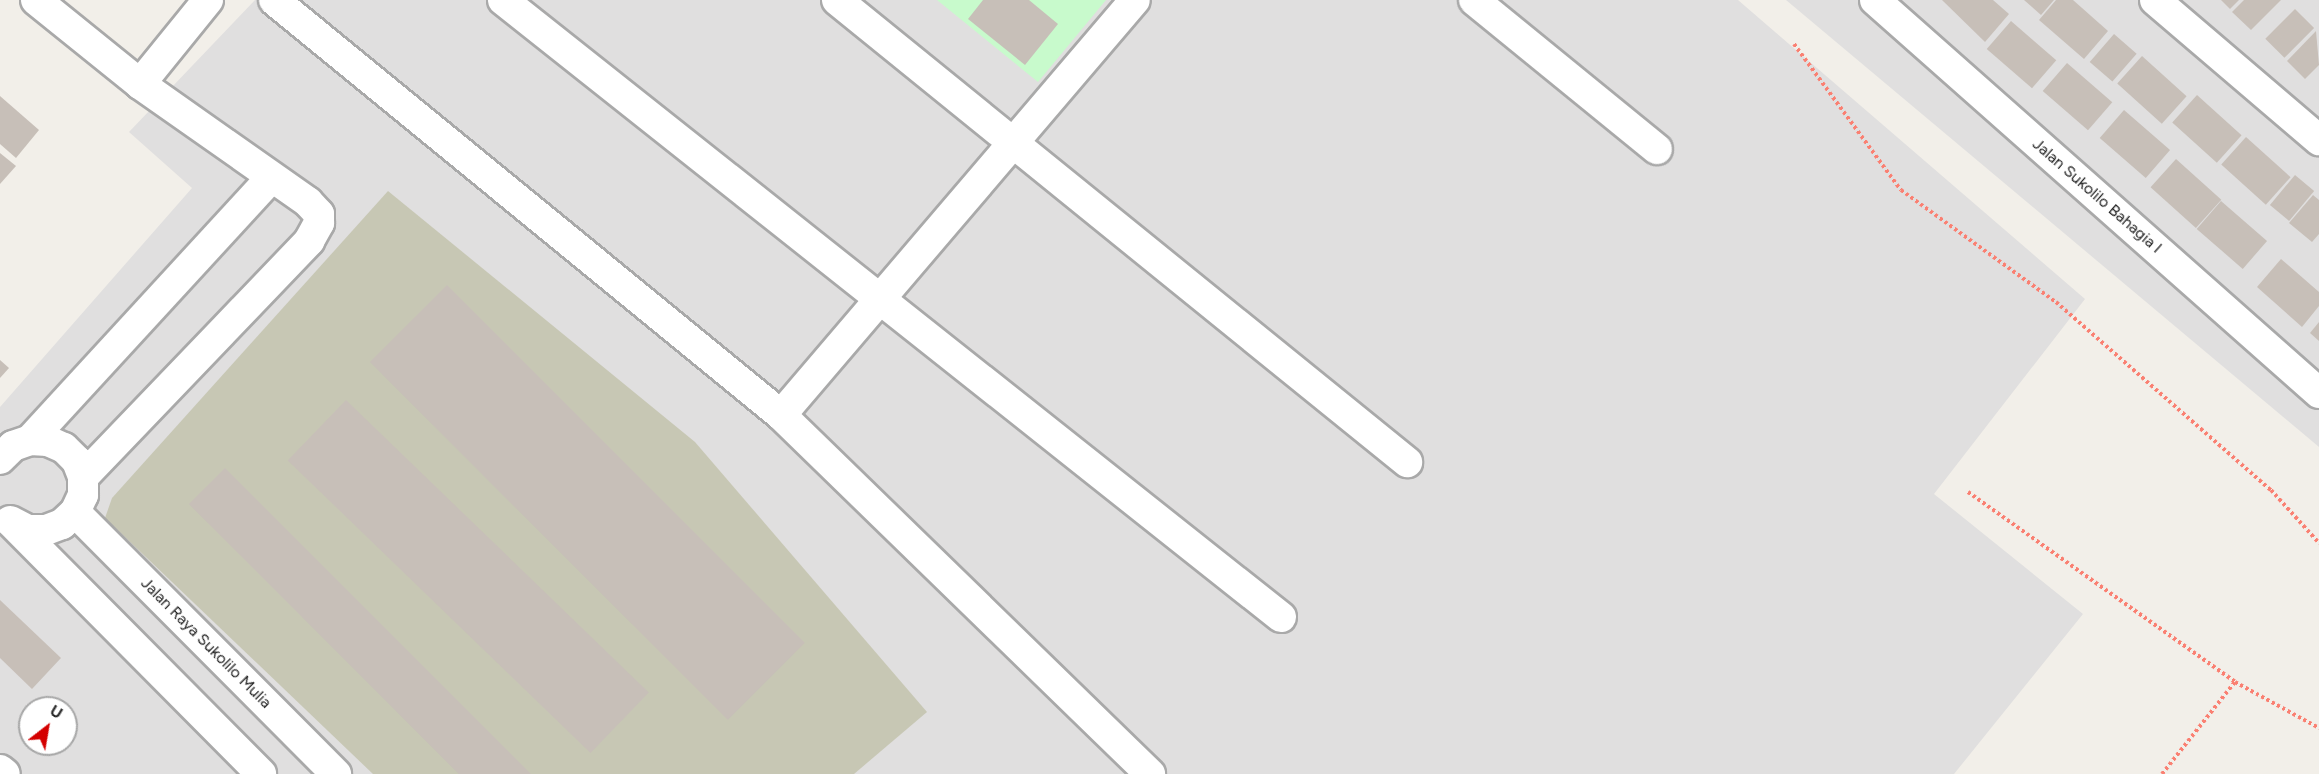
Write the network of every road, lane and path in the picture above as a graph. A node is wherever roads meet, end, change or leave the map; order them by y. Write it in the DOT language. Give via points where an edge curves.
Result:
graph roads {
  1 [pos="36,0"];
  2 [pos="208,0"];
  3 [pos="274,0"];
  4 [pos="503,0"];
  5 [pos="837,0"];
  6 [pos="1135,0"];
  7 [pos="1474,0"];
  8 [pos="1875,0"];
  9 [pos="2155,0"];
  10 [pos="1794,44"];
  11 [pos="140,84"];
  12 [pos="2319,140"];
  13 [pos="1014,142"];
  14 [pos="1657,149"];
  15 [pos="271,178"];
  16 [pos="880,299"];
  17 [pos="2319,393"];
  18 [pos="781,415"];
  19 [pos="30,440"];
  20 [pos="0,459"];
  21 [pos="1407,462"];
  22 [pos="83,477"];
  23 [pos="1968,492"];
  24 [pos="75,512"];
  25 [pos="6,516"];
  26 [pos="2319,543"];
  27 [pos="1281,617"];
  28 [pos="2235,682"];
  29 [pos="2319,728"];
  30 [pos="0,770"];
  31 [pos="4,774"];
  32 [pos="261,774"];
  33 [pos="336,774"];
  34 [pos="1150,774"];
  35 [pos="2162,774"];
  1 -- 11 [label="street"];
  2 -- 11 [label="street"];
  3 -- 18 [label="street"];
  4 -- 16 [label="street"];
  5 -- 13 [label="street"];
  6 -- 13 [label="street"];
  7 -- 14 [label="street"];
  8 -- 17 [label="street, Jalan Sukolilo Bahagia I"];
  9 -- 12 [label="street"];
  10 -- 26 [label="path" via="1901,190 2056,302 2271,490"];
  11 -- 15 [label="street"];
  13 -- 16 [label="street"];
  13 -- 21 [label="street"];
  15 -- 19 [label="street"];
  15 -- 22 [label="street" via="313,206 319,223 313,235"];
  16 -- 18 [label="street"];
  16 -- 27 [label="street"];
  18 -- 34 [label="street"];
  19 -- 20 [label="street" via="13,446"];
  19 -- 22 [label="street" via="48,441 64,448 77,461"];
  22 -- 24 [label="street" via="83,495"];
  23 -- 28 [label="path"];
  24 -- 25 [label="street" via="62,524 46,530 28,530"];
  24 -- 33 [label="street, Jalan Raya Sukolilo Mulia"];
  25 -- 32 [label="street"];
  28 -- 29 [label="path"];
  28 -- 35 [label="path"];
  30 -- 31 [label="street"];
}
